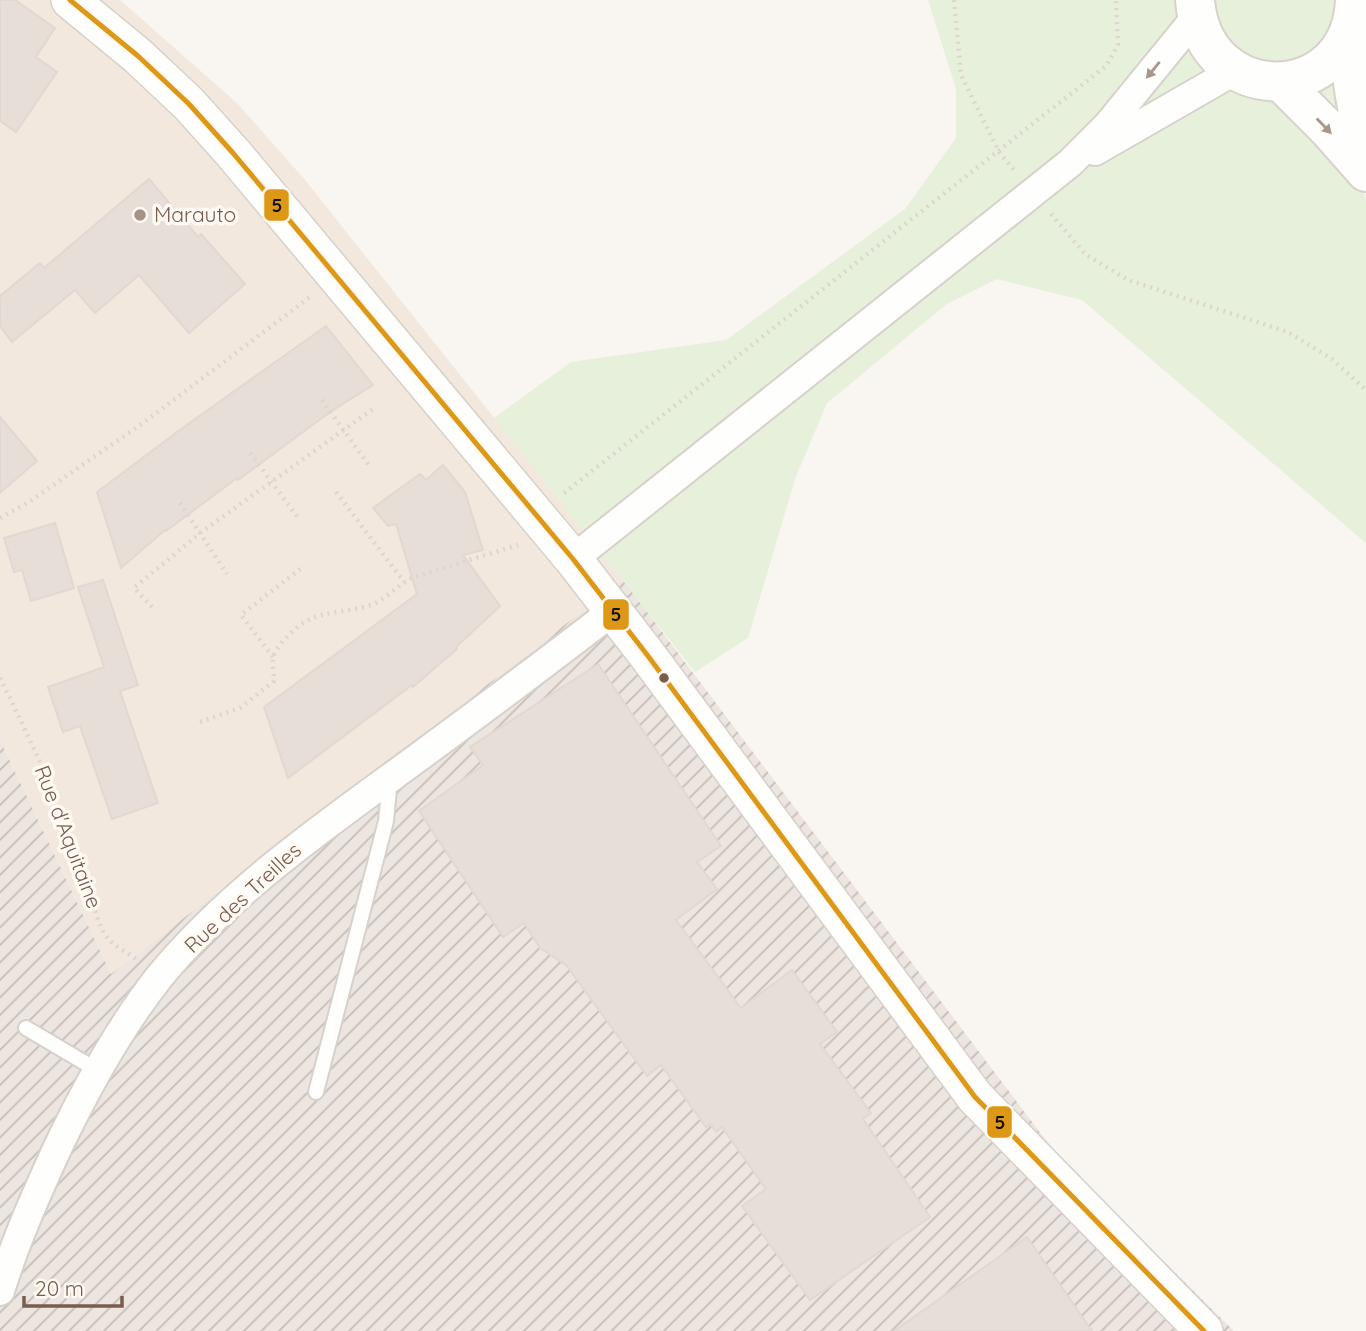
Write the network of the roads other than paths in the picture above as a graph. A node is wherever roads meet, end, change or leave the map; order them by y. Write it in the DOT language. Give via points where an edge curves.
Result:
graph roads {
  1 [pos="71,0"];
  2 [pos="1196,8"];
  3 [pos="1351,18"];
  4 [pos="1234,71"];
  5 [pos="1281,82"];
  6 [pos="1366,147"];
  7 [pos="1070,163"];
  8 [pos="1366,172"];
  9 [pos="554,536"];
  10 [pos="613,611"];
  11 [pos="390,778"];
  12 [pos="26,1028"];
  13 [pos="97,1070"];
  14 [pos="316,1092"];
  15 [pos="0,1291"];
  16 [pos="1204,1331"];
  1 -- 9 [label="street" via="189,104"];
  2 -- 4 [label="main road" via="1204,38"];
  2 -- 7 [label="street, one-way" via="1107,126"];
  3 -- 5 [label="main road" via="1338,51 1327,64 1310,75"];
  3 -- 6 [label="main road" via="1351,72"];
  4 -- 5 [label="main road" via="1258,81"];
  4 -- 7 [label="street"];
  5 -- 8 [label="main road, one-way"];
  7 -- 9 [label="street"];
  9 -- 10 [label="street"];
  10 -- 11 [label="street, Rue des Treilles"];
  10 -- 16 [label="street" via="975,1097"];
  11 -- 13 [label="street, Rue des Treilles" via="303,841 208,926 160,976"];
  11 -- 14 [label="lane" via="386,821"];
  12 -- 13 [label="lane"];
  13 -- 15 [label="street, Rue des Treilles" via="38,1189"];
}
